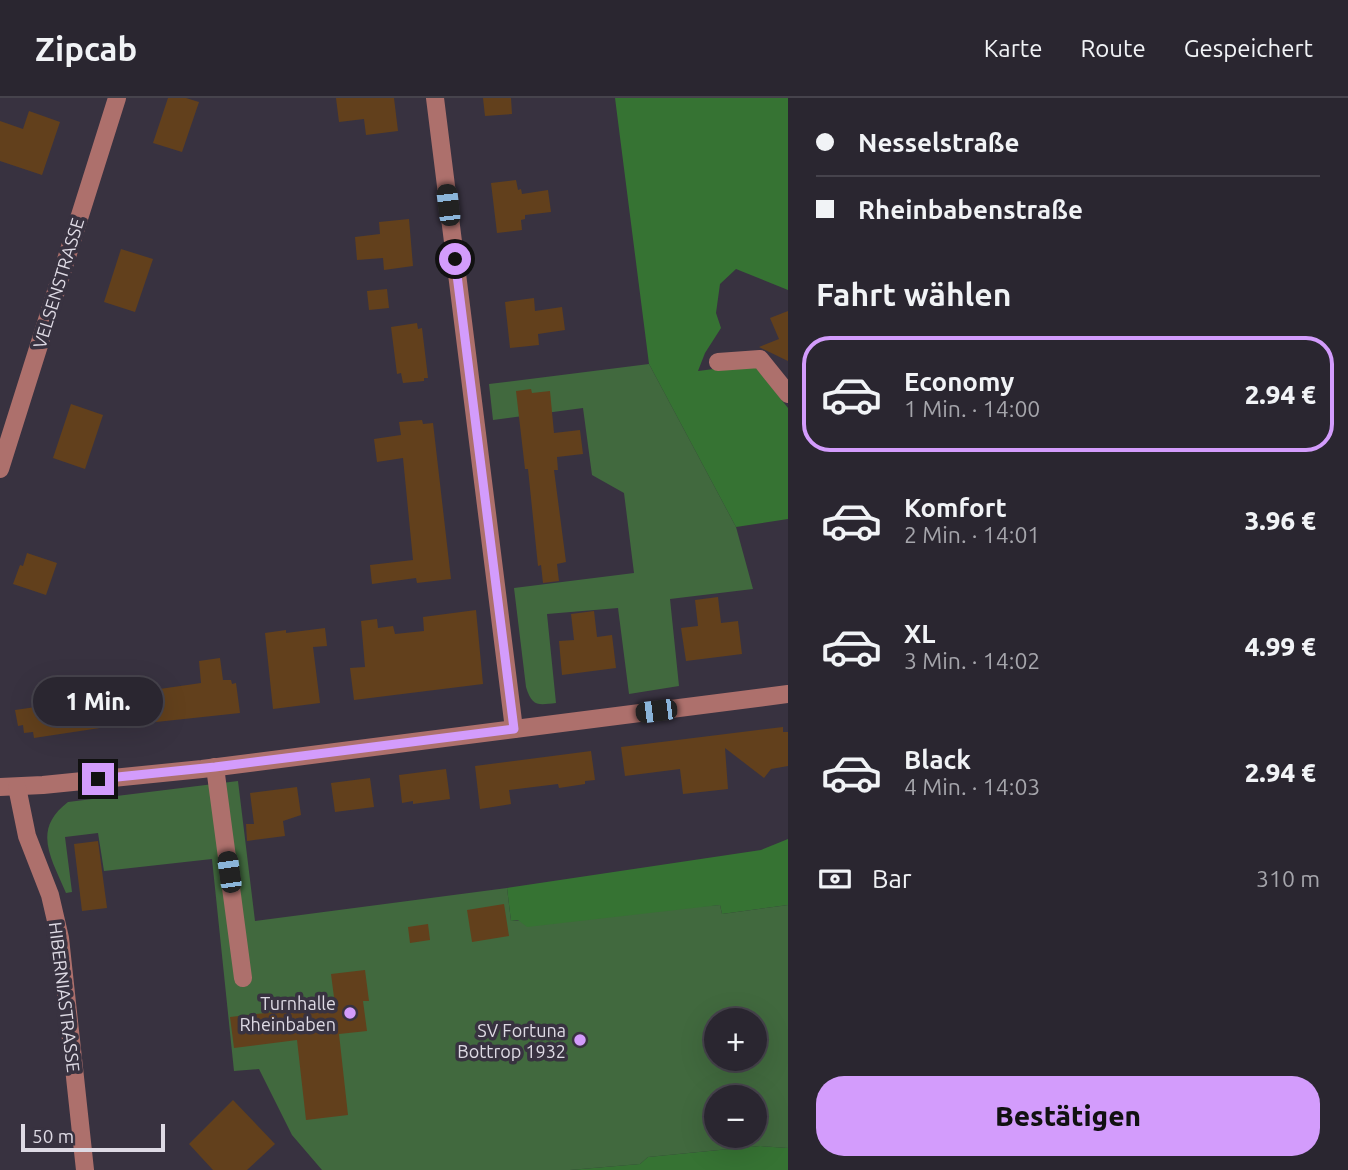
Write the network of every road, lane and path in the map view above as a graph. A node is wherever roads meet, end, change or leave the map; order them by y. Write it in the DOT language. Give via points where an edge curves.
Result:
graph roads {
  1 [pos="117,98"];
  2 [pos="435,98"];
  3 [pos="718,362"];
  4 [pos="788,393"];
  5 [pos="0,469"];
  6 [pos="788,694"];
  7 [pos="514,729"];
  8 [pos="215,767"];
  9 [pos="8,787"];
  10 [pos="243,978"];
  11 [pos="85,1170"];
  1 -- 5 [label="street, VELSENSTRASSE"];
  2 -- 7 [label="street"];
  3 -- 4 [label="street" via="760,359"];
  6 -- 7 [label="street"];
  7 -- 8 [label="street"];
  8 -- 9 [label="street"];
  8 -- 10 [label="street"];
  9 -- 11 [label="street, HIBERNIASTRASSE" via="50,895 60,938"];
}
